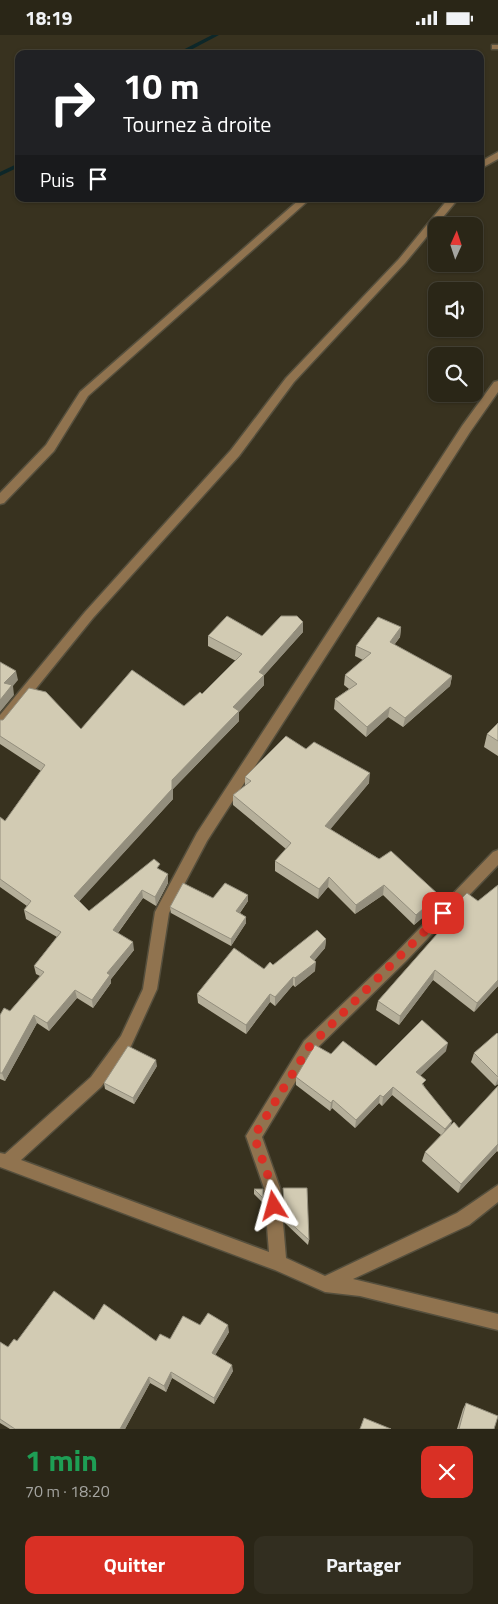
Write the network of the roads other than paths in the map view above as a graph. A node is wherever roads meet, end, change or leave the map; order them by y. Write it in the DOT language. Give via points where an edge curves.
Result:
graph roads {
  1 [pos="498,155"];
  2 [pos="484,164"];
  3 [pos="302,202"];
  4 [pos="451,202"];
  5 [pos="498,385"];
  6 [pos="0,499"];
  7 [pos="0,724"];
  8 [pos="498,856"];
  9 [pos="4,1162"];
  10 [pos="498,1193"];
  11 [pos="278,1263"];
  12 [pos="326,1284"];
  13 [pos="498,1322"];
  1 -- 2 [label="street"];
  3 -- 6 [label="street" via="84,394 50,448"];
  4 -- 7 [label="street" via="402,261 290,379 235,453 89,615"];
  5 -- 9 [label="street" via="202,837 162,912 150,989 126,1041 96,1082"];
  8 -- 11 [label="street" via="309,1047 254,1136 272,1187"];
  9 -- 11 [label="street"];
  10 -- 12 [label="street" via="463,1219"];
  11 -- 12 [label="street"];
  12 -- 13 [label="street" via="392,1295"];
}
